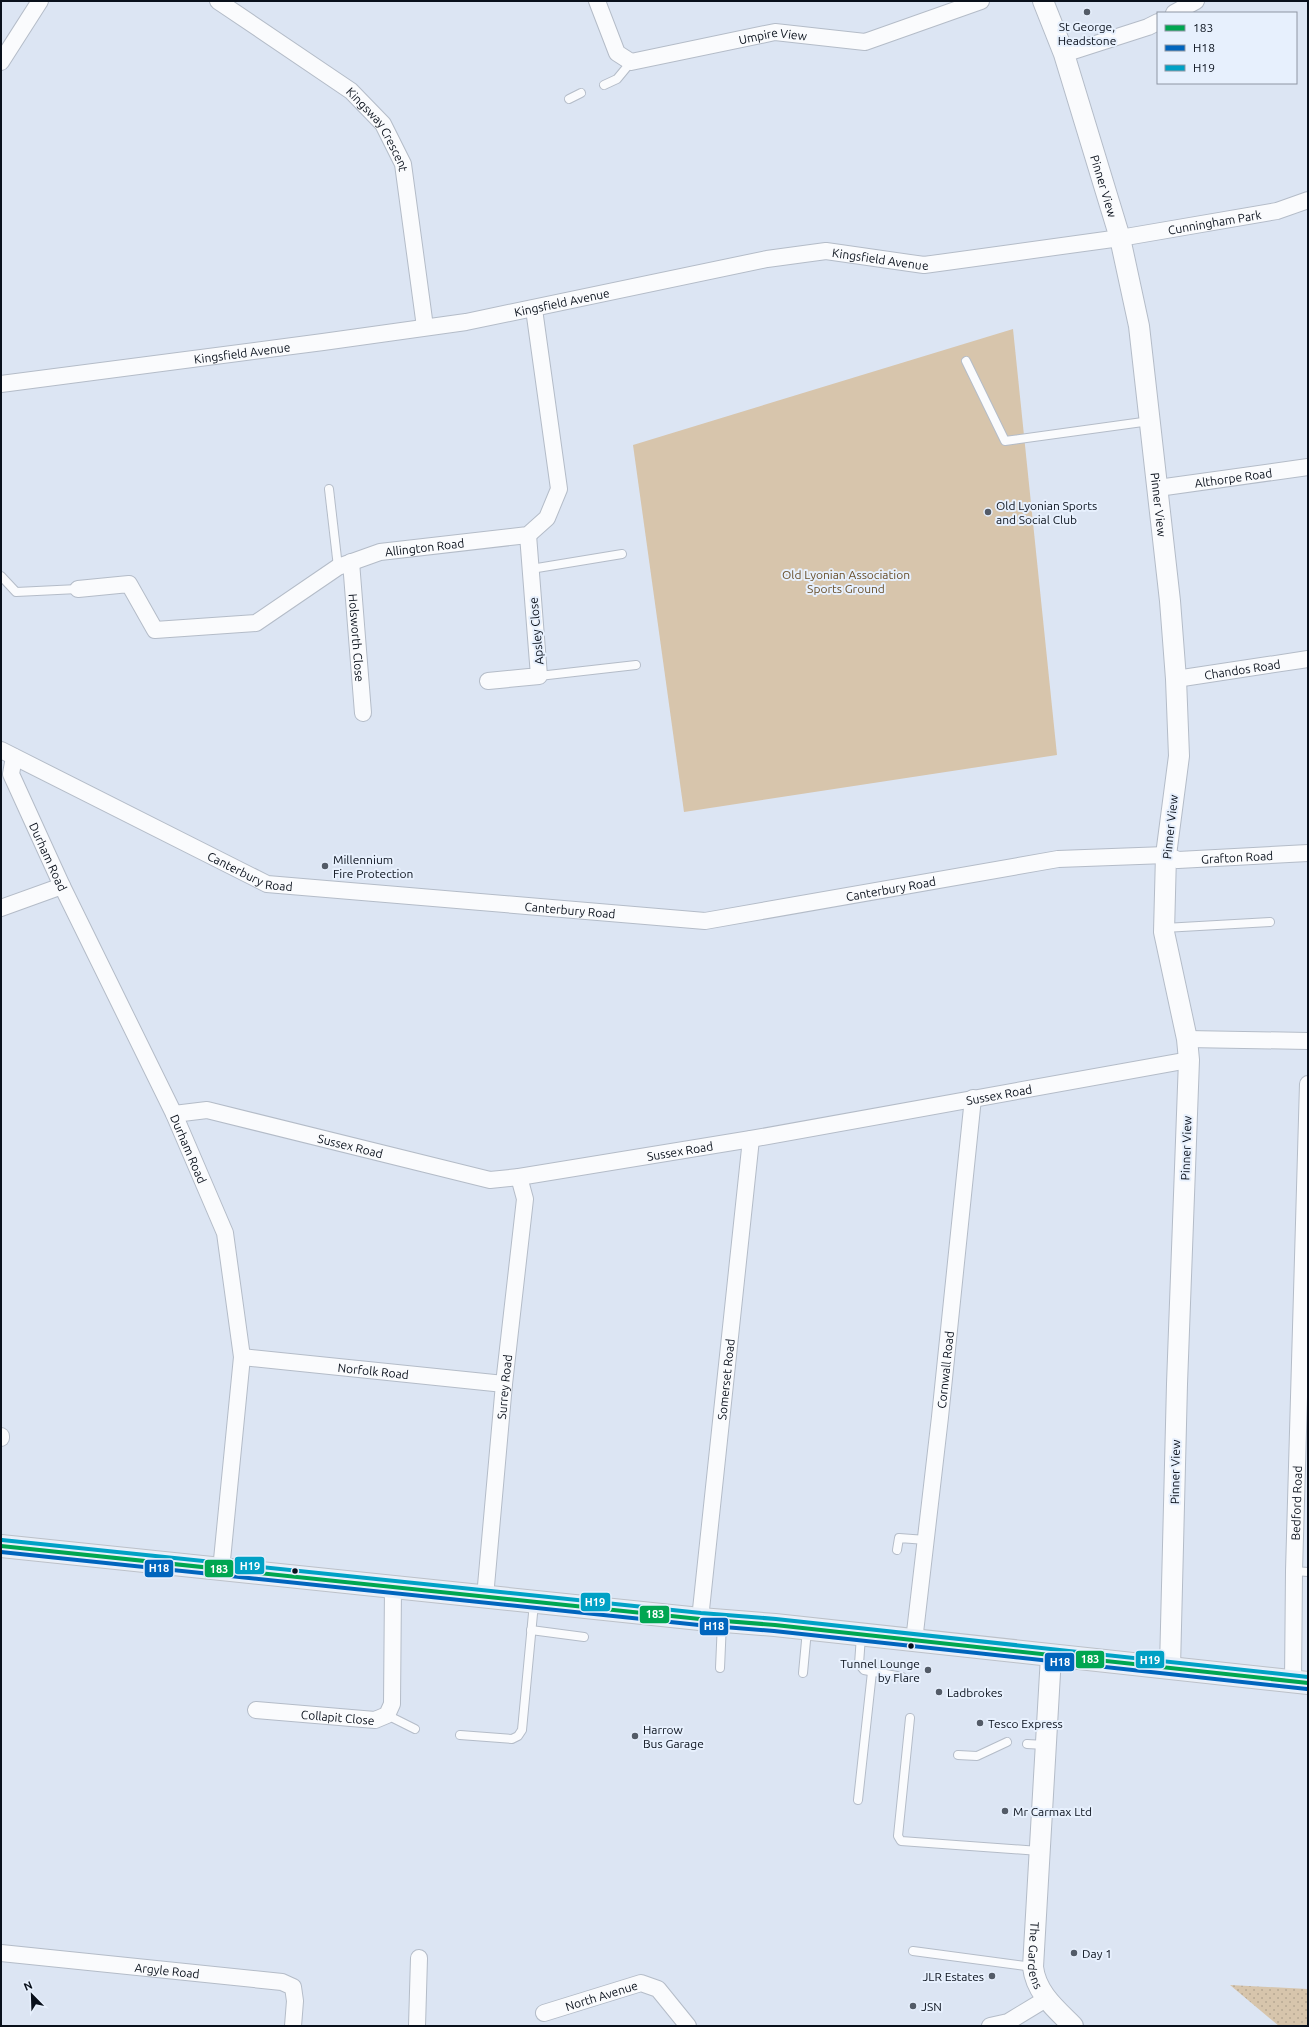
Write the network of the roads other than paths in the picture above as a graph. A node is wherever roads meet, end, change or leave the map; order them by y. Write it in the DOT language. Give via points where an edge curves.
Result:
graph roads {
  1 [pos="40,1"];
  2 [pos="218,1"];
  3 [pos="597,1"];
  4 [pos="981,1"];
  5 [pos="1043,1"];
  6 [pos="1196,1"];
  7 [pos="1176,12"];
  8 [pos="1157,22"];
  9 [pos="1064,54"];
  10 [pos="1,62"];
  11 [pos="631,62"];
  12 [pos="604,84"];
  13 [pos="581,93"];
  14 [pos="569,99"];
  15 [pos="1308,200"];
  16 [pos="1120,238"];
  17 [pos="534,309"];
  18 [pos="425,327"];
  19 [pos="966,361"];
  20 [pos="1,384"];
  21 [pos="1150,421"];
  22 [pos="1308,467"];
  23 [pos="1158,488"];
  24 [pos="330,489"];
  25 [pos="528,536"];
  26 [pos="622,554"];
  27 [pos="345,565"];
  28 [pos="531,569"];
  29 [pos="1,576"];
  30 [pos="78,589"];
  31 [pos="1308,659"];
  32 [pos="636,665"];
  33 [pos="539,676"];
  34 [pos="1176,679"];
  35 [pos="488,681"];
  36 [pos="362,713"];
  37 [pos="8,753"];
  38 [pos="1308,854"];
  39 [pos="1166,855"];
  40 [pos="62,886"];
  41 [pos="1,908"];
  42 [pos="1270,922"];
  43 [pos="1164,928"];
  44 [pos="1188,1039"];
  45 [pos="1308,1041"];
  46 [pos="1189,1060"];
  47 [pos="1308,1084"];
  48 [pos="973,1098"];
  49 [pos="174,1114"];
  50 [pos="751,1139"];
  51 [pos="519,1178"];
  52 [pos="242,1357"];
  53 [pos="504,1384"];
  54 [pos="926,1540"];
  55 [pos="1,1546"];
  56 [pos="897,1550"];
  57 [pos="221,1570"];
  58 [pos="1301,1571"];
  59 [pos="393,1588"];
  60 [pos="485,1598"];
  61 [pos="534,1602"];
  62 [pos="700,1619"];
  63 [pos="722,1621"];
  64 [pos="807,1629"];
  65 [pos="531,1630"];
  66 [pos="862,1636"];
  67 [pos="584,1637"];
  68 [pos="914,1641"];
  69 [pos="1051,1656"];
  70 [pos="1170,1667"];
  71 [pos="720,1668"];
  72 [pos="872,1672"];
  73 [pos="803,1673"];
  74 [pos="902,1676"];
  75 [pos="1300,1682"];
  76 [pos="256,1710"];
  77 [pos="387,1715"];
  78 [pos="910,1718"];
  79 [pos="415,1729"];
  80 [pos="460,1735"];
  81 [pos="1007,1742"];
  82 [pos="958,1755"];
  83 [pos="858,1800"];
  84 [pos="1039,1851"];
  85 [pos="913,1951"];
  86 [pos="1,1953"];
  87 [pos="420,1958"];
  88 [pos="1033,1967"];
  89 [pos="1046,1999"];
  90 [pos="544,2013"];
  91 [pos="1067,2024"];
  92 [pos="293,2026"];
  93 [pos="417,2026"];
  94 [pos="688,2026"];
  95 [pos="990,2026"];
  1 -- 10 [label="street"];
  2 -- 18 [label="street, Kingsway Crescent" via="351,91 383,124 403,164"];
  3 -- 11 [label="street" via="617,53"];
  4 -- 11 [label="street, Umpire View" via="865,42 775,32"];
  5 -- 9 [label="street, Pinner View"];
  6 -- 7 [label="street"];
  8 -- 9 [label="street"];
  9 -- 16 [label="street, Pinner View"];
  11 -- 12 [label="lane" via="618,79"];
  13 -- 14 [label="lane"];
  15 -- 16 [label="street, Cunningham Park" via="1277,211"];
  16 -- 17 [label="street, Kingsfield Avenue" via="924,265 826,251 767,259"];
  16 -- 21 [label="street, Pinner View" via="1139,326"];
  17 -- 18 [label="street, Kingsfield Avenue"];
  17 -- 25 [label="street" via="559,489 547,518"];
  18 -- 20 [label="street, Kingsfield Avenue"];
  19 -- 21 [label="lane" via="1005,441"];
  21 -- 23 [label="street, Pinner View"];
  22 -- 23 [label="street, Althorpe Road"];
  23 -- 34 [label="street, Pinner View"];
  24 -- 27 [label="lane"];
  25 -- 27 [label="street, Allington Road" via="380,552"];
  25 -- 28 [label="street, Apsley Close"];
  26 -- 28 [label="lane"];
  27 -- 30 [label="street, Allington Road" via="256,624 154,630 129,584"];
  27 -- 36 [label="street, Holsworth Close"];
  28 -- 33 [label="street, Apsley Close"];
  29 -- 30 [label="lane" via="16,592"];
  31 -- 34 [label="street, Chandos Road"];
  32 -- 33 [label="lane"];
  33 -- 35 [label="street, Apsley Close"];
  34 -- 39 [label="street, Pinner View" via="1179,756"];
  37 -- 39 [label="street, Canterbury Road" via="267,884 704,921 1058,859"];
  37 -- 40 [label="street, Durham Road" via="11,774"];
  38 -- 39 [label="street, Grafton Road" via="1178,860"];
  39 -- 43 [label="street, Pinner View"];
  40 -- 41 [label="street"];
  40 -- 49 [label="street, Durham Road"];
  42 -- 43 [label="lane"];
  43 -- 44 [label="street, Pinner View"];
  44 -- 45 [label="street"];
  44 -- 46 [label="street, Pinner View"];
  46 -- 48 [label="street, Sussex Road"];
  46 -- 70 [label="street, Pinner View"];
  47 -- 58 [label="street, Bedford Road"];
  48 -- 50 [label="street, Sussex Road"];
  48 -- 54 [label="street, Cornwall Road"];
  49 -- 51 [label="street, Sussex Road" via="207,1110 490,1180"];
  49 -- 52 [label="street, Durham Road" via="225,1233"];
  50 -- 51 [label="street, Sussex Road"];
  50 -- 62 [label="street, Somerset Road"];
  51 -- 53 [label="street, Surrey Road" via="526,1199"];
  52 -- 53 [label="street, Norfolk Road"];
  52 -- 57 [label="street, Durham Road"];
  53 -- 60 [label="street, Surrey Road"];
  54 -- 56 [label="lane" via="899,1538"];
  54 -- 68 [label="street, Cornwall Road"];
  55 -- 57 [label="main road"];
  57 -- 59 [label="main road"];
  58 -- 75 [label="street, Bedford Road"];
  59 -- 60 [label="main road"];
  59 -- 77 [label="street, Collapit Close" via="392,1704"];
  60 -- 61 [label="main road"];
  61 -- 62 [label="main road"];
  61 -- 65 [label="lane"];
  62 -- 63 [label="main road"];
  63 -- 64 [label="main road"];
  63 -- 71 [label="lane"];
  64 -- 66 [label="main road"];
  64 -- 73 [label="lane"];
  65 -- 67 [label="lane"];
  65 -- 80 [label="lane" via="522,1730 518,1736 512,1739"];
  66 -- 68 [label="main road"];
  66 -- 72 [label="lane" via="859,1664 864,1670"];
  68 -- 69 [label="main road"];
  69 -- 70 [label="main road"];
  69 -- 84 [label="street, The Gardens" via="1036,1745"];
  70 -- 75 [label="main road" via="1203,1673"];
  72 -- 74 [label="lane"];
  72 -- 83 [label="lane"];
  76 -- 77 [label="street, Collapit Close" via="375,1720"];
  77 -- 79 [label="lane"];
  78 -- 84 [label="lane" via="898,1836 901,1841"];
  81 -- 82 [label="lane" via="978,1756"];
  84 -- 88 [label="street, The Gardens"];
  85 -- 88 [label="lane"];
  86 -- 92 [label="street, Argyle Road" via="282,1982 293,1987"];
  87 -- 93 [label="street"];
  88 -- 89 [label="street, The Gardens" via="1034,1976"];
  89 -- 91 [label="street, The Gardens"];
  89 -- 95 [label="street" via="1008,2022"];
  90 -- 94 [label="street, North Avenue" via="641,1983 658,1989"];
}
